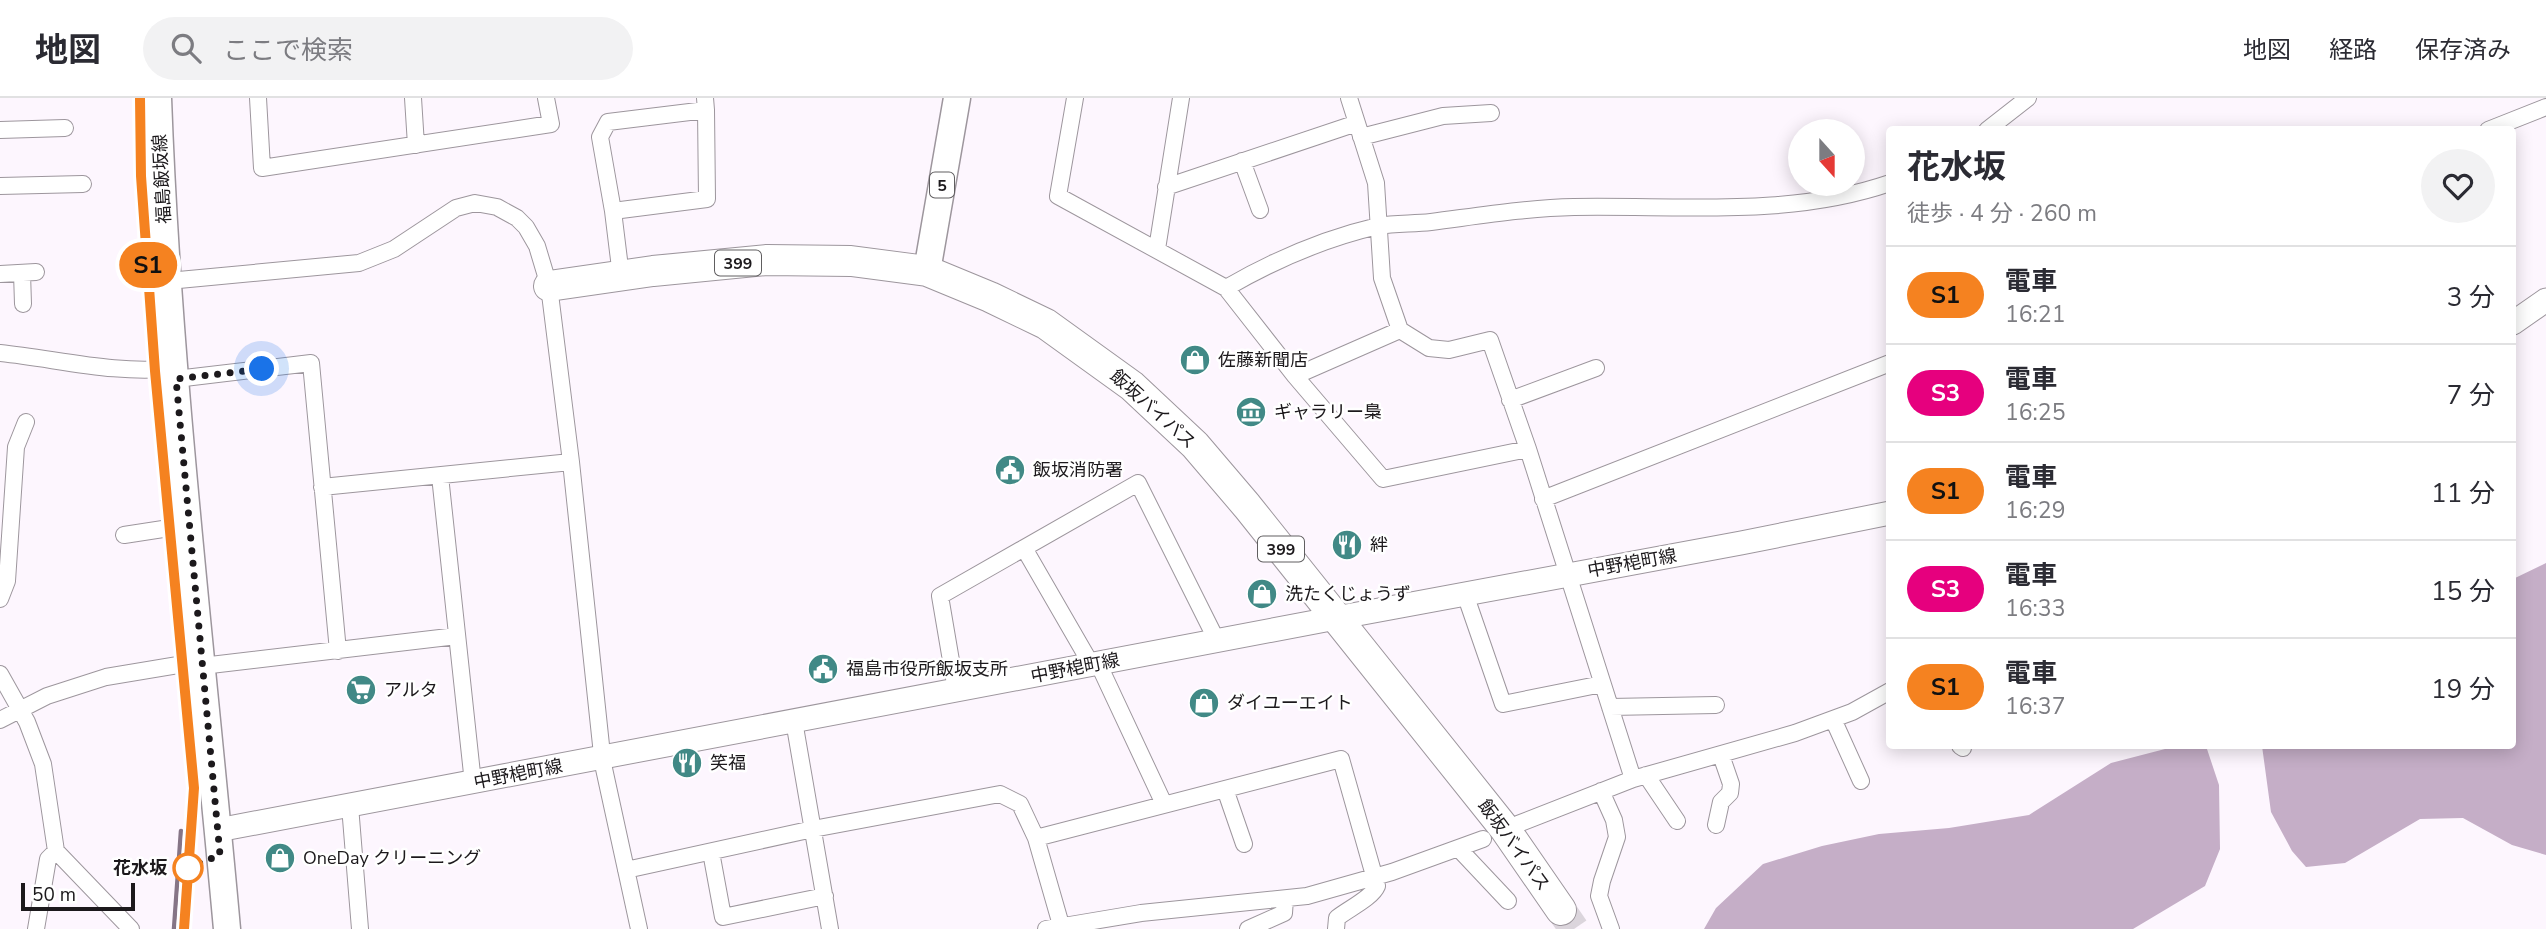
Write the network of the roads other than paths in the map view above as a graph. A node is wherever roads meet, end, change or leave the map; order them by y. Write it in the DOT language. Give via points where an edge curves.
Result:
graph roads {
  1 [pos="158,98"];
  2 [pos="258,98"];
  3 [pos="413,98"];
  4 [pos="546,98"];
  5 [pos="957,98"];
  6 [pos="1075,98"];
  7 [pos="1181,98"];
  8 [pos="1349,98"];
  9 [pos="2028,98"];
  10 [pos="706,104"];
  11 [pos="2546,107"];
  12 [pos="1491,113"];
  13 [pos="1992,126"];
  14 [pos="2498,126"];
  15 [pos="65,128"];
  16 [pos="0,130"];
  17 [pos="1359,130"];
  18 [pos="416,145"];
  19 [pos="1242,162"];
  20 [pos="83,184"];
  21 [pos="1886,184"];
  22 [pos="0,187"];
  23 [pos="1166,187"];
  24 [pos="1260,210"];
  25 [pos="612,211"];
  26 [pos="1379,226"];
  27 [pos="1157,248"];
  28 [pos="927,271"];
  29 [pos="0,274"];
  30 [pos="621,275"];
  31 [pos="168,281"];
  32 [pos="549,286"];
  33 [pos="1226,289"];
  34 [pos="2546,300"];
  35 [pos="23,304"];
  36 [pos="2516,321"];
  37 [pos="1400,330"];
  38 [pos="0,353"];
  39 [pos="1886,365"];
  40 [pos="1596,368"];
  41 [pos="175,374"];
  42 [pos="1295,376"];
  43 [pos="1510,400"];
  44 [pos="26,422"];
  45 [pos="8,448"];
  46 [pos="1528,449"];
  47 [pos="571,462"];
  48 [pos="440,476"];
  49 [pos="322,487"];
  50 [pos="1543,499"];
  51 [pos="1886,514"];
  52 [pos="189,526"];
  53 [pos="124,535"];
  54 [pos="1024,548"];
  55 [pos="1568,574"];
  56 [pos="1465,594"];
  57 [pos="0,599"];
  58 [pos="1336,618"];
  59 [pos="457,636"];
  60 [pos="1217,640"];
  61 [pos="338,651"];
  62 [pos="202,664"];
  63 [pos="1095,664"];
  64 [pos="0,674"];
  65 [pos="1602,684"];
  66 [pos="956,690"];
  67 [pos="1886,693"];
  68 [pos="1716,705"];
  69 [pos="1610,707"];
  70 [pos="21,711"];
  71 [pos="1833,719"];
  72 [pos="0,720"];
  73 [pos="794,721"];
  74 [pos="1721,755"];
  75 [pos="603,758"];
  76 [pos="1639,777"];
  77 [pos="1861,781"];
  78 [pos="473,782"];
  79 [pos="1225,789"];
  80 [pos="1601,791"];
  81 [pos="1164,804"];
  82 [pos="349,806"];
  83 [pos="1676,821"];
  84 [pos="1518,824"];
  85 [pos="1716,825"];
  86 [pos="813,829"];
  87 [pos="218,830"];
  88 [pos="1036,838"];
  89 [pos="1483,839"];
  90 [pos="1244,844"];
  91 [pos="1460,849"];
  92 [pos="56,851"];
  93 [pos="711,852"];
  94 [pos="626,870"];
  95 [pos="1375,877"];
  96 [pos="825,897"];
  97 [pos="1285,899"];
  98 [pos="1508,901"];
  99 [pos="1561,910"];
  100 [pos="1056,927"];
  101 [pos="36,929"];
  102 [pos="131,929"];
  103 [pos="227,929"];
  104 [pos="360,929"];
  105 [pos="639,929"];
  106 [pos="830,929"];
  107 [pos="1248,929"];
  108 [pos="1336,929"];
  109 [pos="1611,929"];
  1 -- 31 [label="main road, 福島飯坂線"];
  2 -- 18 [label="street" via="262,168"];
  3 -- 18 [label="street"];
  4 -- 18 [label="street" via="551,124"];
  5 -- 28 [label="main road, 5"];
  6 -- 27 [label="street" via="1058,196"];
  7 -- 23 [label="street"];
  8 -- 17 [label="street"];
  9 -- 13 [label="street"];
  10 -- 25 [label="street" via="608,122 600,137"];
  10 -- 25 [label="street" via="707,200"];
  11 -- 14 [label="street"];
  12 -- 17 [label="street"];
  15 -- 16 [label="street"];
  17 -- 19 [label="street"];
  17 -- 26 [label="street" via="1376,183"];
  19 -- 23 [label="street"];
  19 -- 24 [label="street"];
  20 -- 22 [label="street"];
  21 -- 26 [label="street" via="1804,203 1571,207"];
  23 -- 27 [label="street"];
  25 -- 30 [label="street"];
  26 -- 33 [label="street" via="1290,256"];
  26 -- 37 [label="street" via="1382,278"];
  27 -- 33 [label="street"];
  28 -- 30 [label="highway, 飯坂バイパス / 399" via="851,261 767,260"];
  28 -- 58 [label="highway, 飯坂バイパス / 399" via="1046,324 1132,386 1195,445"];
  29 -- 35 [label="street" via="29,272"];
  30 -- 32 [label="highway, 飯坂バイパス / 399"];
  31 -- 32 [label="street" via="359,263 394,249 456,208 485,203 508,212 526,227"];
  31 -- 41 [label="main road, 福島飯坂線"];
  32 -- 47 [label="street"];
  33 -- 42 [label="street"];
  34 -- 36 [label="main road"];
  37 -- 42 [label="street"];
  37 -- 43 [label="street" via="1429,348 1449,350 1490,340"];
  38 -- 41 [label="street"];
  39 -- 50 [label="street"];
  40 -- 43 [label="street"];
  41 -- 49 [label="street" via="311,363"];
  41 -- 52 [label="main road, 福島飯坂線"];
  42 -- 46 [label="street" via="1383,479"];
  43 -- 46 [label="street"];
  44 -- 45 [label="street"];
  45 -- 57 [label="street" via="7,581"];
  46 -- 50 [label="street"];
  47 -- 48 [label="street"];
  47 -- 75 [label="street"];
  48 -- 49 [label="street"];
  48 -- 59 [label="street"];
  49 -- 61 [label="street"];
  50 -- 55 [label="street"];
  51 -- 55 [label="main road, 中野梍町線"];
  52 -- 53 [label="street"];
  52 -- 62 [label="main road, 福島飯坂線"];
  54 -- 60 [label="street" via="1138,484"];
  54 -- 63 [label="street"];
  54 -- 66 [label="street" via="940,596"];
  55 -- 56 [label="main road, 中野梍町線"];
  55 -- 65 [label="street"];
  56 -- 58 [label="main road, 中野梍町線"];
  56 -- 65 [label="street" via="1503,704"];
  58 -- 60 [label="main road, 中野梍町線"];
  58 -- 99 [label="highway, 飯坂バイパス / 399" via="1505,829"];
  59 -- 61 [label="street"];
  59 -- 78 [label="street"];
  60 -- 63 [label="main road, 中野梍町線"];
  61 -- 62 [label="street"];
  62 -- 70 [label="street" via="106,677 47,696"];
  62 -- 87 [label="main road, 福島飯坂線"];
  63 -- 66 [label="main road, 中野梍町線"];
  63 -- 81 [label="street"];
  64 -- 70 [label="street"];
  65 -- 69 [label="street"];
  66 -- 73 [label="main road, 中野梍町線"];
  67 -- 71 [label="street"];
  68 -- 69 [label="street"];
  69 -- 76 [label="street"];
  70 -- 72 [label="street"];
  70 -- 92 [label="street" via="43,764"];
  71 -- 74 [label="street"];
  71 -- 77 [label="street"];
  73 -- 75 [label="main road, 中野梍町線"];
  73 -- 86 [label="street"];
  74 -- 76 [label="street"];
  74 -- 85 [label="street" via="1731,783"];
  75 -- 78 [label="main road, 中野梍町線"];
  75 -- 94 [label="street"];
  76 -- 80 [label="street"];
  76 -- 83 [label="street"];
  78 -- 82 [label="main road, 中野梍町線"];
  79 -- 81 [label="street"];
  79 -- 90 [label="street"];
  79 -- 95 [label="street" via="1340,759"];
  80 -- 84 [label="street"];
  80 -- 109 [label="street" via="1616,837 1599,896"];
  81 -- 88 [label="street"];
  82 -- 87 [label="main road, 中野梍町線"];
  82 -- 104 [label="street"];
  86 -- 88 [label="street" via="1000,794 1020,804"];
  86 -- 93 [label="street"];
  86 -- 96 [label="street"];
  87 -- 103 [label="main road, 福島飯坂線"];
  88 -- 100 [label="street"];
  89 -- 91 [label="street"];
  91 -- 95 [label="street"];
  91 -- 98 [label="street"];
  92 -- 101 [label="street" via="48,859"];
  92 -- 102 [label="street"];
  93 -- 94 [label="street"];
  93 -- 96 [label="street" via="723,917"];
  94 -- 105 [label="street"];
  95 -- 97 [label="street"];
  95 -- 108 [label="street" via="1375,891 1337,918"];
  96 -- 106 [label="street"];
  97 -- 100 [label="street" via="1141,913"];
  97 -- 107 [label="street" via="1284,913"];
}
